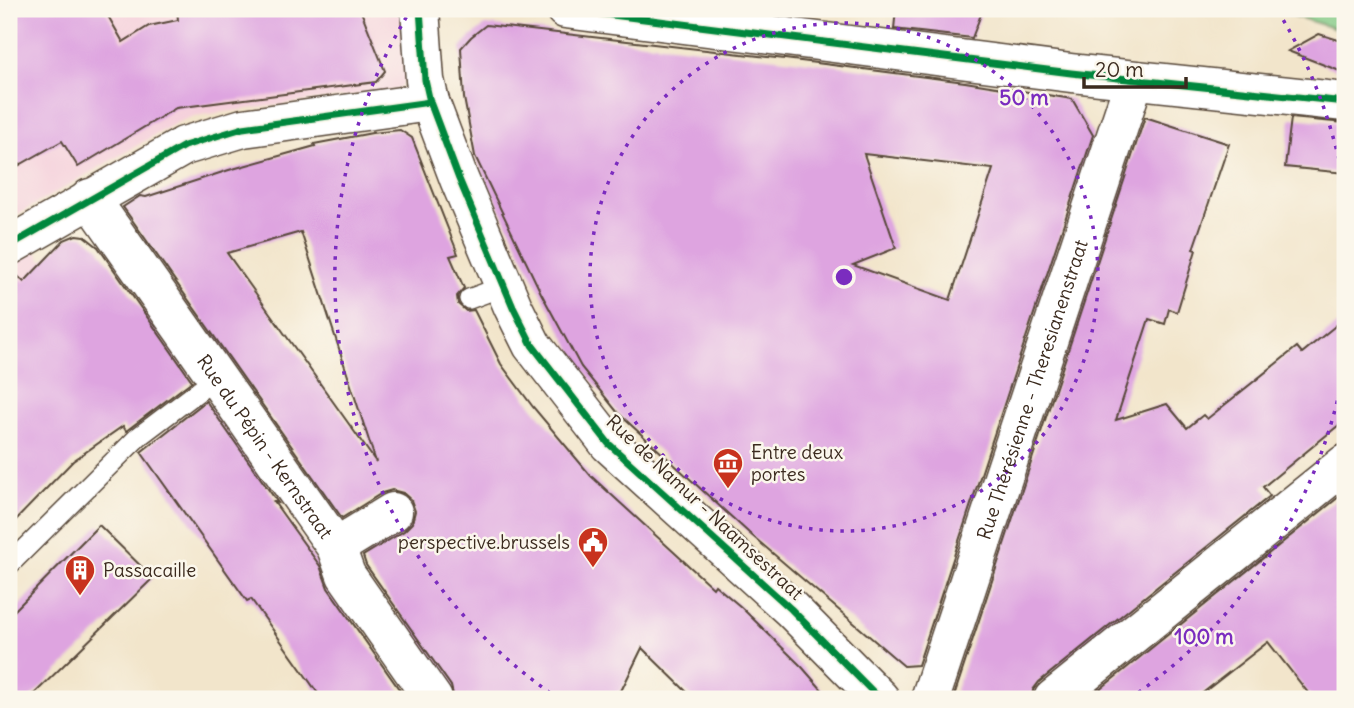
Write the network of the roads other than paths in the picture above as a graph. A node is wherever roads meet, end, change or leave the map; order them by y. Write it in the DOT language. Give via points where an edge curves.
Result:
graph roads {
  1 [pos="420,9"];
  2 [pos="565,9"];
  3 [pos="1134,81"];
  4 [pos="430,102"];
  5 [pos="1345,102"];
  6 [pos="90,198"];
  7 [pos="9,246"];
  8 [pos="504,286"];
  9 [pos="469,299"];
  10 [pos="216,378"];
  11 [pos="1345,464"];
  12 [pos="393,512"];
  13 [pos="336,547"];
  14 [pos="9,565"];
  15 [pos="433,699"];
  16 [pos="880,699"];
  17 [pos="930,699"];
  18 [pos="1053,699"];
  1 -- 4 [label="street, Rue de Namur - Naamsestraat"];
  2 -- 3 [label="street"];
  3 -- 5 [label="street"];
  3 -- 17 [label="street, Rue Thérésienne - Theresianenstraat"];
  4 -- 6 [label="street" via="243,128 184,146"];
  4 -- 8 [label="street, Rue de Namur - Naamsestraat"];
  6 -- 7 [label="street"];
  6 -- 10 [label="street, Rue du Pépin - Kernstraat"];
  8 -- 9 [label="lane"];
  8 -- 16 [label="street, Rue de Namur - Naamsestraat" via="532,345 609,444 791,608"];
  10 -- 13 [label="street, Rue du Pépin - Kernstraat"];
  10 -- 14 [label="lane" via="138,437"];
  11 -- 18 [label="street"];
  12 -- 13 [label="street"];
  13 -- 15 [label="street, Rue du Pépin - Kernstraat" via="346,575"];
}
